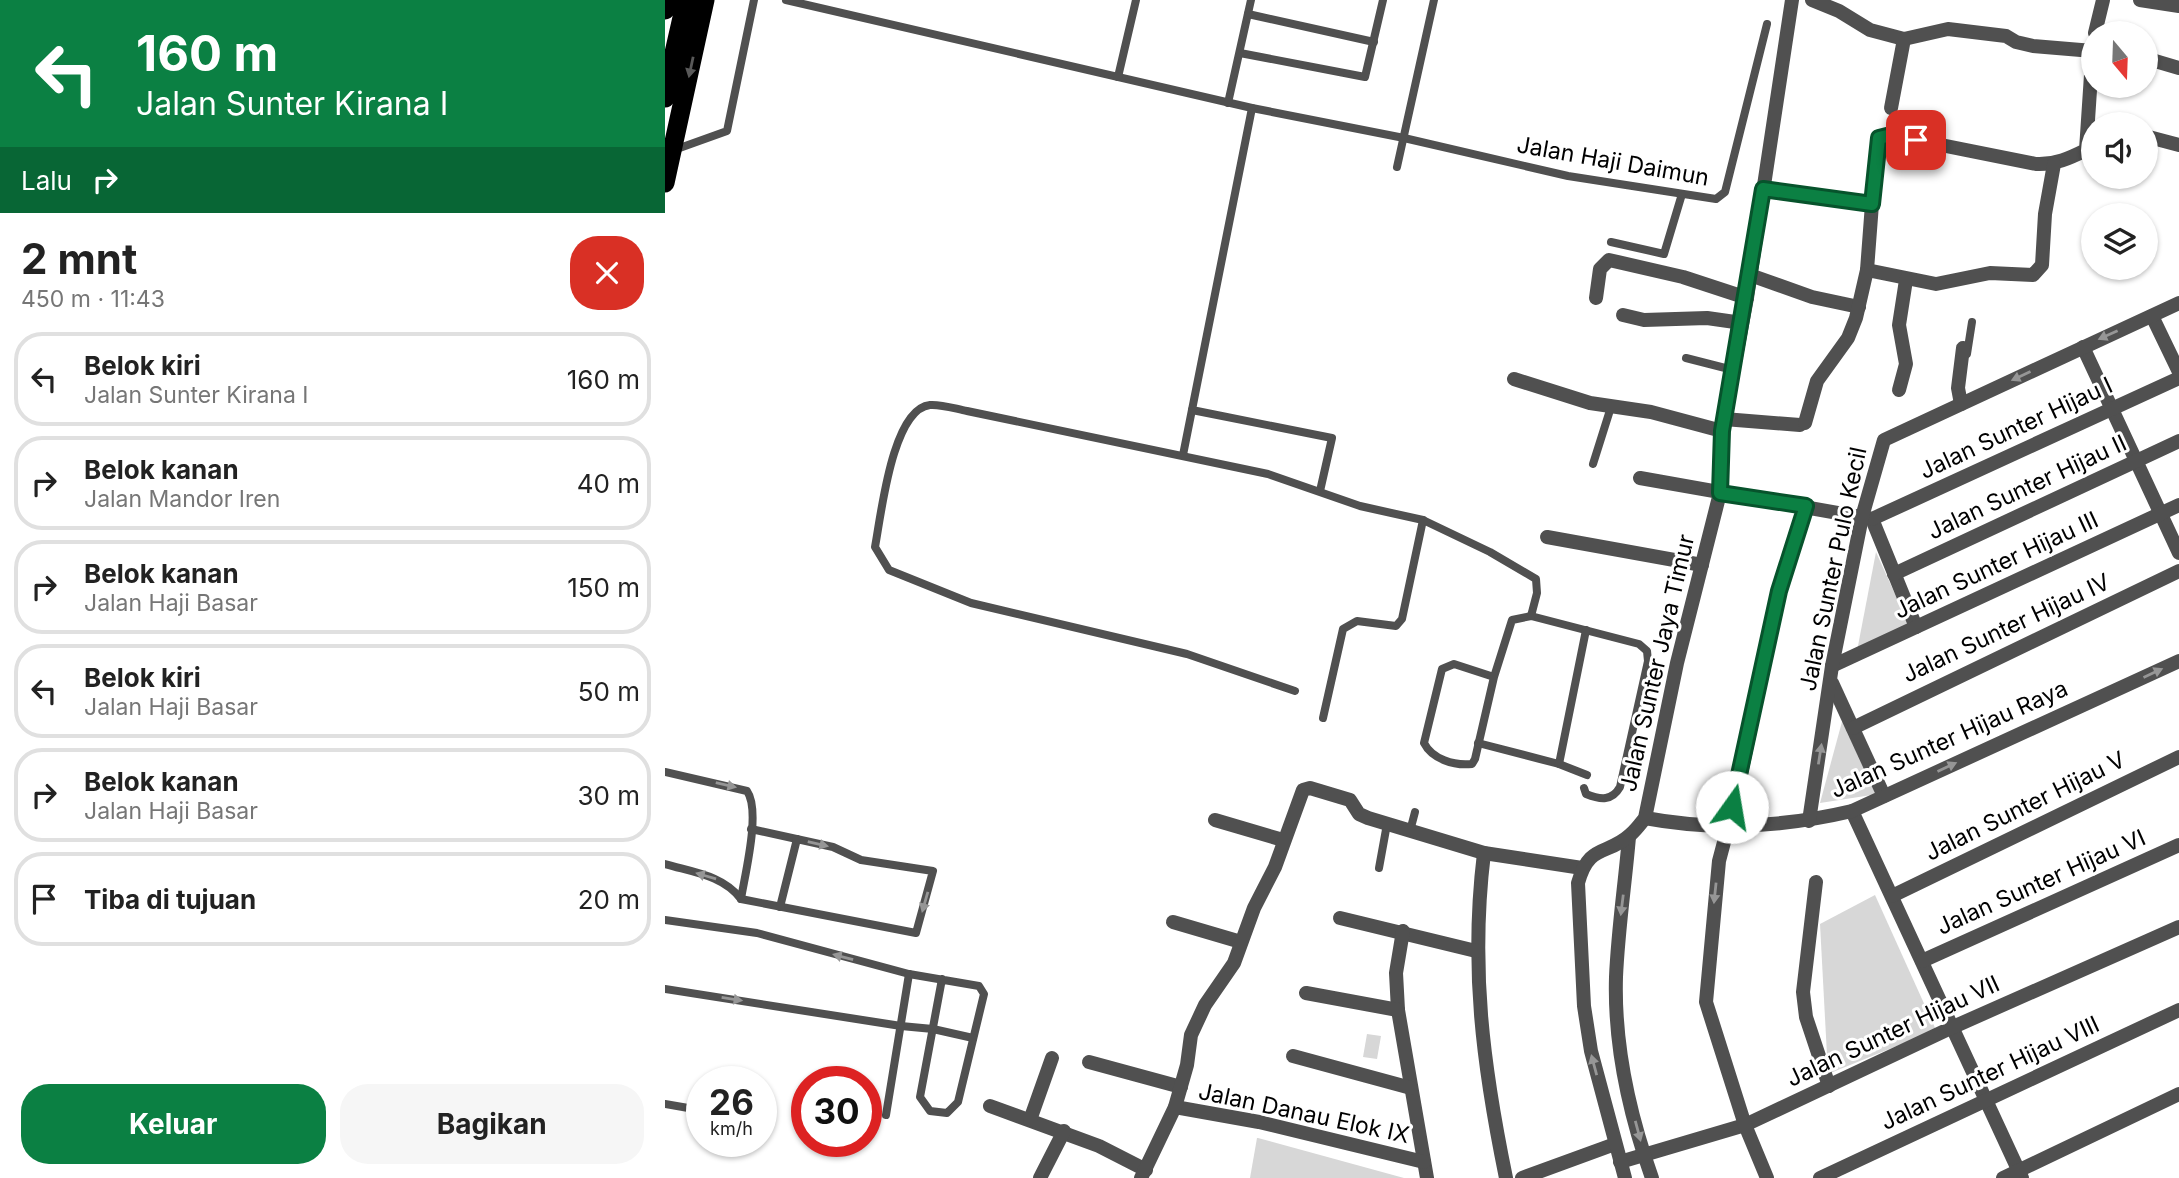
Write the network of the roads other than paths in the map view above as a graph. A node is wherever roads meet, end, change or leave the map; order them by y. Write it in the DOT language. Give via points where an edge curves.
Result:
graph roads {
  1 [pos="667,0"];
  2 [pos="679,0"];
  3 [pos="687,0"];
  4 [pos="705,0"];
  5 [pos="754,0"];
  6 [pos="790,0"];
  7 [pos="1136,0"];
  8 [pos="1251,0"];
  9 [pos="1383,0"];
  10 [pos="1434,0"];
  11 [pos="1792,0"];
  12 [pos="1812,0"];
  13 [pos="2103,0"];
  14 [pos="2140,0"];
  15 [pos="2179,6"];
  16 [pos="665,9"];
  17 [pos="1248,14"];
  18 [pos="2098,21"];
  19 [pos="1767,24"];
  20 [pos="1903,39"];
  21 [pos="1374,42"];
  22 [pos="2081,48"];
  23 [pos="1240,53"];
  24 [pos="2158,62"];
  25 [pos="665,63"];
  26 [pos="2179,68"];
  27 [pos="1118,77"];
  28 [pos="665,97"];
  29 [pos="1229,103"];
  30 [pos="1252,108"];
  31 [pos="1891,108"];
  32 [pos="1405,138"];
  33 [pos="2158,139"];
  34 [pos="2179,145"];
  35 [pos="673,150"];
  36 [pos="2081,154"];
  37 [pos="2054,163"];
  38 [pos="1397,167"];
  39 [pos="665,183"];
  40 [pos="1763,189"];
  41 [pos="1682,194"];
  42 [pos="1872,204"];
  43 [pos="1611,242"];
  44 [pos="1867,270"];
  45 [pos="1750,275"];
  46 [pos="1906,280"];
  47 [pos="1596,298"];
  48 [pos="1747,298"];
  49 [pos="2179,303"];
  50 [pos="1859,307"];
  51 [pos="1623,315"];
  52 [pos="2152,316"];
  53 [pos="1742,323"];
  54 [pos="1972,323"];
  55 [pos="2083,347"];
  56 [pos="1963,348"];
  57 [pos="1685,358"];
  58 [pos="1733,370"];
  59 [pos="2179,372"];
  60 [pos="2179,378"];
  61 [pos="1514,379"];
  62 [pos="1899,390"];
  63 [pos="1963,402"];
  64 [pos="1611,407"];
  65 [pos="2112,409"];
  66 [pos="1192,410"];
  67 [pos="1723,425"];
  68 [pos="2179,441"];
  69 [pos="1183,455"];
  70 [pos="2135,460"];
  71 [pos="1593,464"];
  72 [pos="1640,478"];
  73 [pos="1320,491"];
  74 [pos="1720,493"];
  75 [pos="2179,505"];
  76 [pos="1806,506"];
  77 [pos="2160,514"];
  78 [pos="1867,518"];
  79 [pos="1423,520"];
  80 [pos="1547,537"];
  81 [pos="2179,554"];
  82 [pos="1702,565"];
  83 [pos="2179,571"];
  84 [pos="1894,574"];
  85 [pos="1531,616"];
  86 [pos="1916,627"];
  87 [pos="1586,630"];
  88 [pos="2179,661"];
  89 [pos="1832,666"];
  90 [pos="1494,677"];
  91 [pos="1832,681"];
  92 [pos="1294,691"];
  93 [pos="1323,718"];
  94 [pos="1853,728"];
  95 [pos="1478,743"];
  96 [pos="2179,757"];
  97 [pos="1559,764"];
  98 [pos="665,772"];
  99 [pos="1587,775"];
  100 [pos="1584,788"];
  101 [pos="1884,796"];
  102 [pos="1851,811"];
  103 [pos="1415,812"];
  104 [pos="1646,818"];
  105 [pos="1215,820"];
  106 [pos="1809,821"];
  107 [pos="1387,824"];
  108 [pos="1726,826"];
  109 [pos="751,829"];
  110 [pos="1410,831"];
  111 [pos="1629,837"];
  112 [pos="797,839"];
  113 [pos="1283,840"];
  114 [pos="2179,845"];
  115 [pos="1484,853"];
  116 [pos="665,864"];
  117 [pos="1379,868"];
  118 [pos="1582,868"];
  119 [pos="1816,882"];
  120 [pos="1892,896"];
  121 [pos="741,899"];
  122 [pos="780,907"];
  123 [pos="1340,918"];
  124 [pos="665,920"];
  125 [pos="1173,922"];
  126 [pos="2179,927"];
  127 [pos="1403,931"];
  128 [pos="1241,942"];
  129 [pos="1476,951"];
  130 [pos="1922,961"];
  131 [pos="909,974"];
  132 [pos="942,979"];
  133 [pos="665,989"];
  134 [pos="1306,993"];
  135 [pos="1398,1010"];
  136 [pos="2179,1010"];
  137 [pos="901,1026"];
  138 [pos="1953,1027"];
  139 [pos="933,1028"];
  140 [pos="973,1038"];
  141 [pos="1293,1056"];
  142 [pos="1052,1058"];
  143 [pos="1089,1062"];
  144 [pos="1829,1086"];
  145 [pos="1181,1087"];
  146 [pos="1411,1088"];
  147 [pos="2179,1094"];
  148 [pos="1986,1100"];
  149 [pos="665,1104"];
  150 [pos="990,1106"];
  151 [pos="1175,1107"];
  152 [pos="686,1108"];
  153 [pos="885,1115"];
  154 [pos="1030,1120"];
  155 [pos="1745,1125"];
  156 [pos="1064,1131"];
  157 [pos="1615,1144"];
  158 [pos="1644,1155"];
  159 [pos="1424,1162"];
  160 [pos="1620,1162"];
  161 [pos="1143,1174"];
  162 [pos="2020,1174"];
  163 [pos="1040,1178"];
  164 [pos="1427,1178"];
  165 [pos="1506,1178"];
  166 [pos="1522,1178"];
  167 [pos="1625,1178"];
  168 [pos="1653,1178"];
  169 [pos="1767,1178"];
  170 [pos="1820,1178"];
  171 [pos="2003,1178"];
  1 -- 16 [label="highway"];
  2 -- 25 [label="lane"];
  3 -- 28 [label="highway"];
  4 -- 35 [label="highway, one-way"];
  5 -- 35 [label="lane" via="727,131"];
  6 -- 27 [label="lane, Jalan Haji Daimun"];
  7 -- 27 [label="lane"];
  8 -- 17 [label="lane"];
  9 -- 21 [label="lane"];
  10 -- 32 [label="lane"];
  11 -- 40 [label="street, Jalan Sunter Jaya Timur"];
  12 -- 20 [label="street" via="1867,29"];
  13 -- 18 [label="street"];
  14 -- 15 [label="street"];
  17 -- 21 [label="lane"];
  17 -- 23 [label="lane"];
  19 -- 41 [label="lane, Jalan Haji Daimun" via="1725,192 1716,199"];
  20 -- 22 [label="street" via="1948,29 2001,35 2033,46"];
  20 -- 31 [label="street"];
  21 -- 23 [label="lane" via="1367,73 1357,78"];
  23 -- 29 [label="lane"];
  24 -- 26 [label="street"];
  27 -- 29 [label="lane, Jalan Haji Daimun"];
  29 -- 30 [label="lane, Jalan Haji Daimun"];
  30 -- 32 [label="lane, Jalan Haji Daimun"];
  30 -- 66 [label="lane"];
  32 -- 38 [label="lane"];
  32 -- 41 [label="lane, Jalan Haji Daimun" via="1567,176"];
  33 -- 34 [label="street"];
  35 -- 39 [label="highway"];
  36 -- 37 [label="street"];
  37 -- 42 [label="street" via="2036,164 1891,135 1880,137"];
  37 -- 46 [label="street" via="2039,272 1990,273 1936,284"];
  40 -- 42 [label="street"];
  40 -- 45 [label="street, Jalan Sunter Jaya Timur"];
  41 -- 43 [label="lane" via="1664,254"];
  42 -- 44 [label="street"];
  44 -- 46 [label="street"];
  44 -- 50 [label="street"];
  45 -- 48 [label="street, Jalan Sunter Jaya Timur"];
  45 -- 50 [label="street"];
  46 -- 62 [label="street" via="1899,325 1906,364"];
  47 -- 48 [label="street" via="1600,269 1609,260"];
  48 -- 53 [label="street, Jalan Sunter Jaya Timur"];
  49 -- 52 [label="street, Jalan Sunter Pulo Kecil"];
  50 -- 67 [label="street" via="1848,338 1817,381 1802,424"];
  51 -- 53 [label="street" via="1644,320 1707,318"];
  52 -- 55 [label="street, Jalan Sunter Pulo Kecil, one-way"];
  52 -- 59 [label="street"];
  53 -- 58 [label="street, Jalan Sunter Jaya Timur"];
  54 -- 63 [label="lane"];
  55 -- 63 [label="street, Jalan Sunter Pulo Kecil, one-way"];
  55 -- 65 [label="street"];
  56 -- 63 [label="street" via="1958,388"];
  57 -- 58 [label="lane"];
  58 -- 67 [label="street, Jalan Sunter Jaya Timur"];
  60 -- 65 [label="street, Jalan Sunter Hijau I"];
  61 -- 64 [label="street"];
  63 -- 78 [label="street, Jalan Sunter Pulo Kecil" via="1884,440"];
  64 -- 67 [label="street"];
  64 -- 71 [label="lane"];
  65 -- 70 [label="street"];
  65 -- 78 [label="street, Jalan Sunter Hijau I"];
  66 -- 69 [label="lane"];
  66 -- 73 [label="lane" via="1333,434"];
  67 -- 74 [label="street, Jalan Sunter Jaya Timur"];
  68 -- 70 [label="street, Jalan Sunter Hijau II"];
  69 -- 73 [label="lane"];
  69 -- 92 [label="lane" via="929,405 917,410 901,431 875,547 890,570 971,603 1187,654"];
  70 -- 77 [label="street"];
  70 -- 84 [label="street, Jalan Sunter Hijau II"];
  72 -- 74 [label="street"];
  73 -- 79 [label="lane" via="1360,506"];
  74 -- 76 [label="street"];
  74 -- 82 [label="street, Jalan Sunter Jaya Timur"];
  75 -- 77 [label="street, Jalan Sunter Hijau III"];
  76 -- 78 [label="street"];
  76 -- 108 [label="street" via="1779,591"];
  77 -- 81 [label="street"];
  77 -- 86 [label="street, Jalan Sunter Hijau III"];
  78 -- 84 [label="street"];
  78 -- 89 [label="street, Jalan Sunter Pulo Kecil"];
  79 -- 85 [label="lane" via="1536,579"];
  79 -- 93 [label="lane" via="1402,618 1396,626 1357,621 1343,629"];
  80 -- 82 [label="street"];
  82 -- 104 [label="street, Jalan Sunter Jaya Timur"];
  83 -- 94 [label="street, Jalan Sunter Hijau IV"];
  84 -- 86 [label="street"];
  85 -- 87 [label="lane"];
  85 -- 90 [label="lane" via="1509,623"];
  86 -- 89 [label="street, Jalan Sunter Hijau III"];
  87 -- 97 [label="lane"];
  87 -- 100 [label="lane" via="1639,644 1647,651 1648,661 1620,787 1615,796 1606,799 1587,794"];
  101 -- 88 [label="street, Jalan Sunter Hijau Raya, one-way"];
  89 -- 91 [label="street, Jalan Sunter Pulo Kecil"];
  90 -- 95 [label="lane"];
  90 -- 95 [label="lane" via="1454,664 1442,668 1424,743 1436,757 1464,765 1472,764"];
  91 -- 94 [label="street"];
  106 -- 91 [label="street, Jalan Sunter Pulo Kecil, one-way"];
  94 -- 101 [label="street"];
  95 -- 97 [label="lane"];
  96 -- 120 [label="street, Jalan Sunter Hijau V"];
  97 -- 99 [label="lane"];
  98 -- 109 [label="lane, one-way" via="747,790 752,803"];
  101 -- 102 [label="street, Jalan Sunter Hijau Raya"];
  102 -- 106 [label="street, Jalan Sunter Hijau Raya"];
  102 -- 120 [label="street"];
  103 -- 110 [label="lane"];
  104 -- 108 [label="street, Jalan Sunter Hijau Raya"];
  104 -- 111 [label="street, Jalan Sunter Jaya Timur"];
  105 -- 113 [label="street"];
  106 -- 108 [label="street, Jalan Sunter Hijau Raya"];
  107 -- 110 [label="street"];
  107 -- 113 [label="street" via="1359,814 1350,800 1307,788"];
  107 -- 117 [label="lane"];
  108 -- 155 [label="street, one-way" via="1706,992"];
  109 -- 112 [label="lane"];
  109 -- 121 [label="lane"];
  110 -- 115 [label="street"];
  111 -- 118 [label="street" via="1598,851"];
  111 -- 158 [label="street, one-way" via="1617,1007 1629,1095"];
  112 -- 122 [label="lane"];
  112 -- 122 [label="lane, one-way" via="833,847 861,860 933,872 916,933"];
  113 -- 128 [label="street"];
  114 -- 130 [label="street, Jalan Sunter Hijau VI"];
  115 -- 118 [label="street"];
  115 -- 129 [label="street"];
  121 -- 116 [label="lane, one-way" via="719,880"];
  157 -- 118 [label="street, one-way" via="1584,1006 1578,883"];
  119 -- 144 [label="street" via="1803,992 1806,1017"];
  120 -- 130 [label="street"];
  121 -- 122 [label="lane"];
  123 -- 127 [label="street"];
  131 -- 124 [label="lane, one-way" via="757,933"];
  125 -- 128 [label="street"];
  126 -- 138 [label="street, Jalan Sunter Hijau VII"];
  127 -- 129 [label="street"];
  127 -- 135 [label="street" via="1396,973"];
  128 -- 145 [label="street" via="1229,974 1205,1005 1191,1035"];
  129 -- 165 [label="street" via="1484,1062"];
  130 -- 138 [label="street"];
  131 -- 132 [label="lane"];
  131 -- 137 [label="lane"];
  132 -- 139 [label="lane"];
  132 -- 140 [label="lane" via="983,990"];
  133 -- 137 [label="lane, one-way"];
  134 -- 135 [label="street"];
  135 -- 146 [label="street"];
  136 -- 148 [label="street, Jalan Sunter Hijau VIII"];
  137 -- 139 [label="lane"];
  137 -- 153 [label="lane"];
  138 -- 144 [label="street, Jalan Sunter Hijau VII"];
  138 -- 148 [label="street"];
  139 -- 140 [label="lane"];
  139 -- 140 [label="lane" via="920,1097 930,1111 953,1110"];
  141 -- 146 [label="street"];
  142 -- 154 [label="street"];
  143 -- 145 [label="street"];
  144 -- 155 [label="street, Jalan Sunter Hijau VII"];
  145 -- 151 [label="street"];
  146 -- 159 [label="street"];
  147 -- 162 [label="street"];
  148 -- 162 [label="street"];
  148 -- 170 [label="street, Jalan Sunter Hijau VIII"];
  149 -- 152 [label="lane"];
  150 -- 154 [label="street"];
  151 -- 159 [label="street, Jalan Danau Elok IX"];
  151 -- 161 [label="street"];
  154 -- 156 [label="street"];
  155 -- 158 [label="street, Jalan Sunter Hijau VII"];
  155 -- 169 [label="street"];
  156 -- 161 [label="street"];
  156 -- 163 [label="street"];
  157 -- 160 [label="street"];
  157 -- 166 [label="street"];
  158 -- 160 [label="street, Jalan Sunter Hijau VII"];
  158 -- 168 [label="street"];
  159 -- 164 [label="street"];
  160 -- 167 [label="street"];
  162 -- 171 [label="street"];
}
